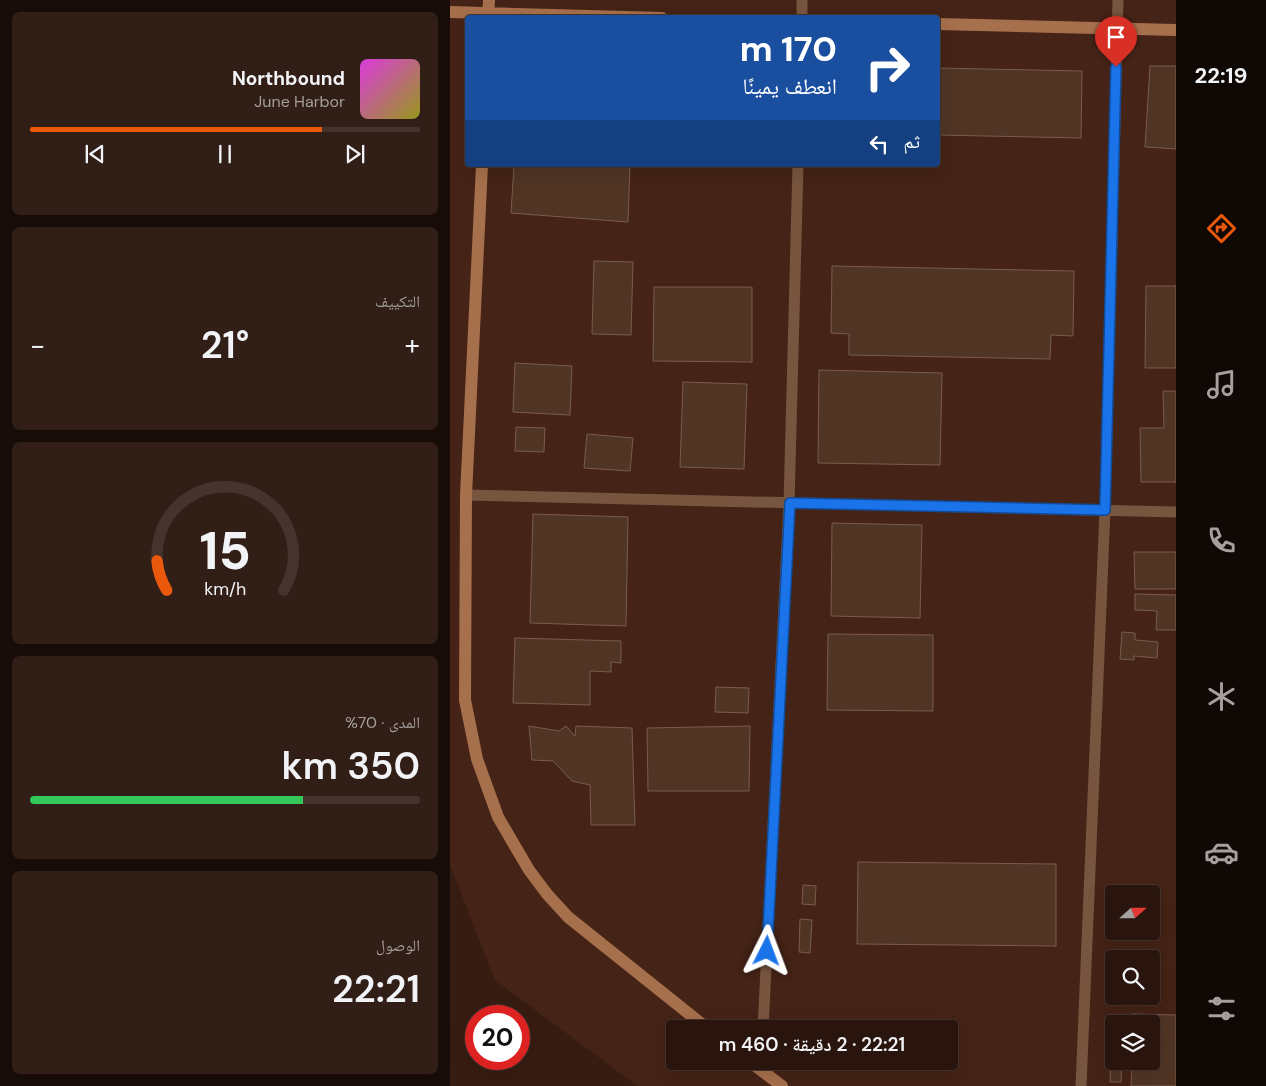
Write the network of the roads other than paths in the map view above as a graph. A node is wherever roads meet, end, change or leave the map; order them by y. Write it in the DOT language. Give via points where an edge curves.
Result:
graph roads {
  1 [pos="489,0"];
  2 [pos="802,0"];
  3 [pos="1118,0"];
  4 [pos="450,12"];
  5 [pos="488,15"];
  6 [pos="802,15"];
  7 [pos="940,24"];
  8 [pos="1117,28"];
  9 [pos="1176,30"];
  10 [pos="482,167"];
  11 [pos="798,167"];
  12 [pos="466,495"];
  13 [pos="790,503"];
  14 [pos="1105,510"];
  15 [pos="1176,512"];
  16 [pos="697,1020"];
  17 [pos="763,1020"];
  18 [pos="765,1070"];
  19 [pos="782,1086"];
  20 [pos="1082,1086"];
  1 -- 5 [label="street"];
  2 -- 6 [label="lane"];
  3 -- 8 [label="lane"];
  4 -- 5 [label="street"];
  7 -- 8 [label="street"];
  8 -- 9 [label="street"];
  8 -- 14 [label="lane"];
  10 -- 12 [label="street"];
  11 -- 13 [label="lane"];
  12 -- 13 [label="lane"];
  12 -- 16 [label="street" via="465,700 477,760 498,817 528,870 568,917"];
  13 -- 14 [label="lane"];
  13 -- 17 [label="lane"];
  14 -- 15 [label="lane"];
  14 -- 20 [label="lane"];
  18 -- 19 [label="street"];
}
